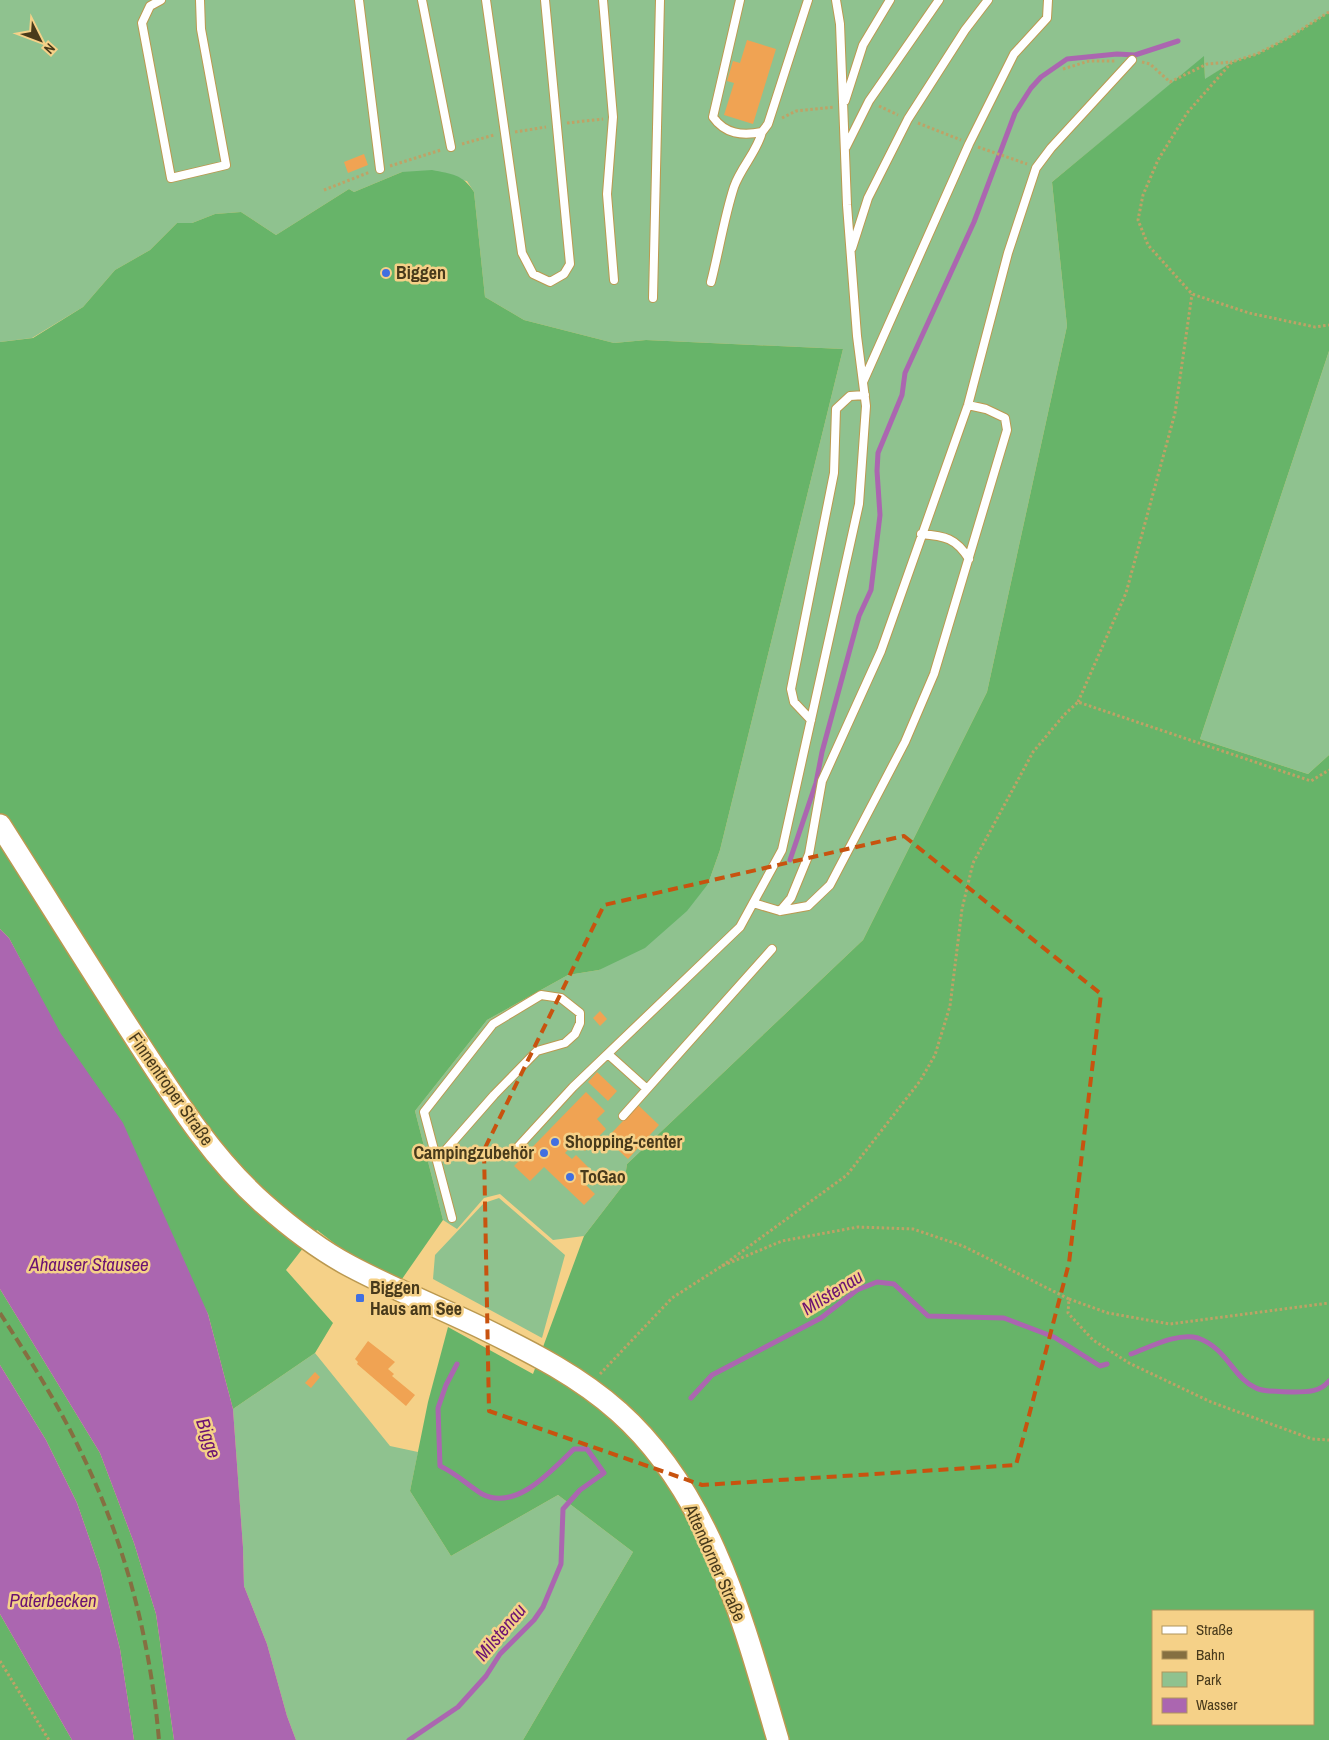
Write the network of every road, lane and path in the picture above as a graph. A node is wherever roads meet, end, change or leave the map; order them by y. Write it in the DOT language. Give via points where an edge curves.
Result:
graph roads {
  1 [pos="161,0"];
  2 [pos="200,0"];
  3 [pos="359,0"];
  4 [pos="422,0"];
  5 [pos="486,0"];
  6 [pos="545,0"];
  7 [pos="603,0"];
  8 [pos="660,0"];
  9 [pos="740,0"];
  10 [pos="808,0"];
  11 [pos="836,0"];
  12 [pos="890,0"];
  13 [pos="939,0"];
  14 [pos="988,0"];
  15 [pos="1048,0"];
  16 [pos="1329,12"];
  17 [pos="1132,60"];
  18 [pos="1232,62"];
  19 [pos="1062,69"];
  20 [pos="843,106"];
  21 [pos="613,117"];
  22 [pos="768,124"];
  23 [pos="558,126"];
  24 [pos="762,132"];
  25 [pos="504,133"];
  26 [pos="451,147"];
  27 [pos="845,149"];
  28 [pos="995,151"];
  29 [pos="1036,168"];
  30 [pos="380,170"];
  31 [pos="324,190"];
  32 [pos="851,252"];
  33 [pos="614,280"];
  34 [pos="711,282"];
  35 [pos="1192,294"];
  36 [pos="653,298"];
  37 [pos="1329,325"];
  38 [pos="863,382"];
  39 [pos="865,395"];
  40 [pos="968,405"];
  41 [pos="921,534"];
  42 [pos="969,558"];
  43 [pos="1078,702"];
  44 [pos="810,720"];
  45 [pos="1329,770"];
  46 [pos="0,825"];
  47 [pos="753,903"];
  48 [pos="780,911"];
  49 [pos="772,949"];
  50 [pos="608,1054"];
  51 [pos="647,1089"];
  52 [pos="623,1116"];
  53 [pos="518,1147"];
  54 [pos="437,1160"];
  55 [pos="452,1218"];
  56 [pos="722,1266"];
  57 [pos="404,1293"];
  58 [pos="1069,1299"];
  59 [pos="1329,1303"];
  60 [pos="589,1388"];
  61 [pos="1329,1440"];
  62 [pos="0,1661"];
  63 [pos="49,1740"];
  64 [pos="778,1740"];
  1 -- 2 [label="lane" via="150,6 142,23 172,178 226,165 201,29"];
  3 -- 30 [label="lane"];
  4 -- 26 [label="lane"];
  5 -- 25 [label="lane"];
  6 -- 23 [label="lane"];
  7 -- 21 [label="lane"];
  8 -- 36 [label="lane"];
  9 -- 24 [label="lane" via="713,117 728,131"];
  10 -- 22 [label="lane"];
  11 -- 20 [label="lane"];
  12 -- 20 [label="lane" via="863,45"];
  13 -- 27 [label="lane" via="870,101"];
  14 -- 32 [label="lane" via="964,30 908,119 868,198"];
  15 -- 38 [label="lane" via="1047,18 1014,54 969,144"];
  16 -- 18 [label="path" via="1257,54"];
  17 -- 18 [label="path" via="1150,64 1170,82 1207,64"];
  17 -- 19 [label="path" via="1089,61"];
  17 -- 29 [label="lane"];
  18 -- 35 [label="path" via="1187,113 1158,160 1143,195 1138,220 1148,245"];
  20 -- 22 [label="path" via="796,111"];
  20 -- 27 [label="lane"];
  21 -- 23 [label="path"];
  21 -- 33 [label="lane" via="607,194"];
  22 -- 24 [label="lane"];
  23 -- 25 [label="path"];
  23 -- 25 [label="lane" via="570,264 564,274 550,282 533,274 522,253"];
  24 -- 34 [label="lane" via="734,186"];
  25 -- 26 [label="path"];
  26 -- 30 [label="path"];
  27 -- 32 [label="lane"];
  28 -- 29 [label="path"];
  29 -- 40 [label="lane" via="1008,253"];
  30 -- 31 [label="path"];
  32 -- 38 [label="lane"];
  35 -- 37 [label="path" via="1248,312 1315,327"];
  35 -- 43 [label="path" via="1175,413 1126,593"];
  38 -- 39 [label="lane"];
  39 -- 44 [label="lane" via="859,504"];
  39 -- 44 [label="lane" via="850,396 836,409 834,473 791,689 794,702"];
  40 -- 41 [label="lane"];
  40 -- 42 [label="lane" via="1005,418 1008,430"];
  41 -- 42 [label="lane" via="935,535 959,544"];
  41 -- 48 [label="lane" via="869,682 822,781 809,854 791,898"];
  42 -- 48 [label="lane" via="934,674 906,742 830,884 808,906"];
  43 -- 45 [label="path" via="1311,781"];
  43 -- 56 [label="path" via="1033,752 973,863 962,909 950,1006 935,1055 920,1080 848,1175"];
  44 -- 47 [label="lane" via="782,850"];
  46 -- 57 [label="main road, Finnentroper Straße" via="153,1065 212,1149 258,1198 296,1230 348,1265"];
  47 -- 48 [label="lane"];
  47 -- 50 [label="lane" via="740,926"];
  49 -- 51 [label="lane"];
  50 -- 51 [label="lane"];
  50 -- 53 [label="lane"];
  51 -- 52 [label="lane"];
  54 -- 54 [label="lane" via="424,1112 493,1024 540,995 561,998 574,1006 580,1013 575,1034 565,1043 537,1051"];
  54 -- 55 [label="lane"];
  56 -- 58 [label="path" via="782,1241 858,1226 914,1229 963,1246"];
  56 -- 60 [label="path" via="672,1298 608,1363"];
  57 -- 60 [label="main road, Attendorner Straße" via="542,1359"];
  58 -- 59 [label="path" via="1108,1313 1170,1324"];
  58 -- 61 [label="path" via="1068,1313 1093,1340 1129,1364 1211,1402 1312,1438"];
  60 -- 64 [label="main road, Attendorner Straße" via="620,1412 649,1442 696,1512 735,1601"];
  62 -- 63 [label="path"];
}
